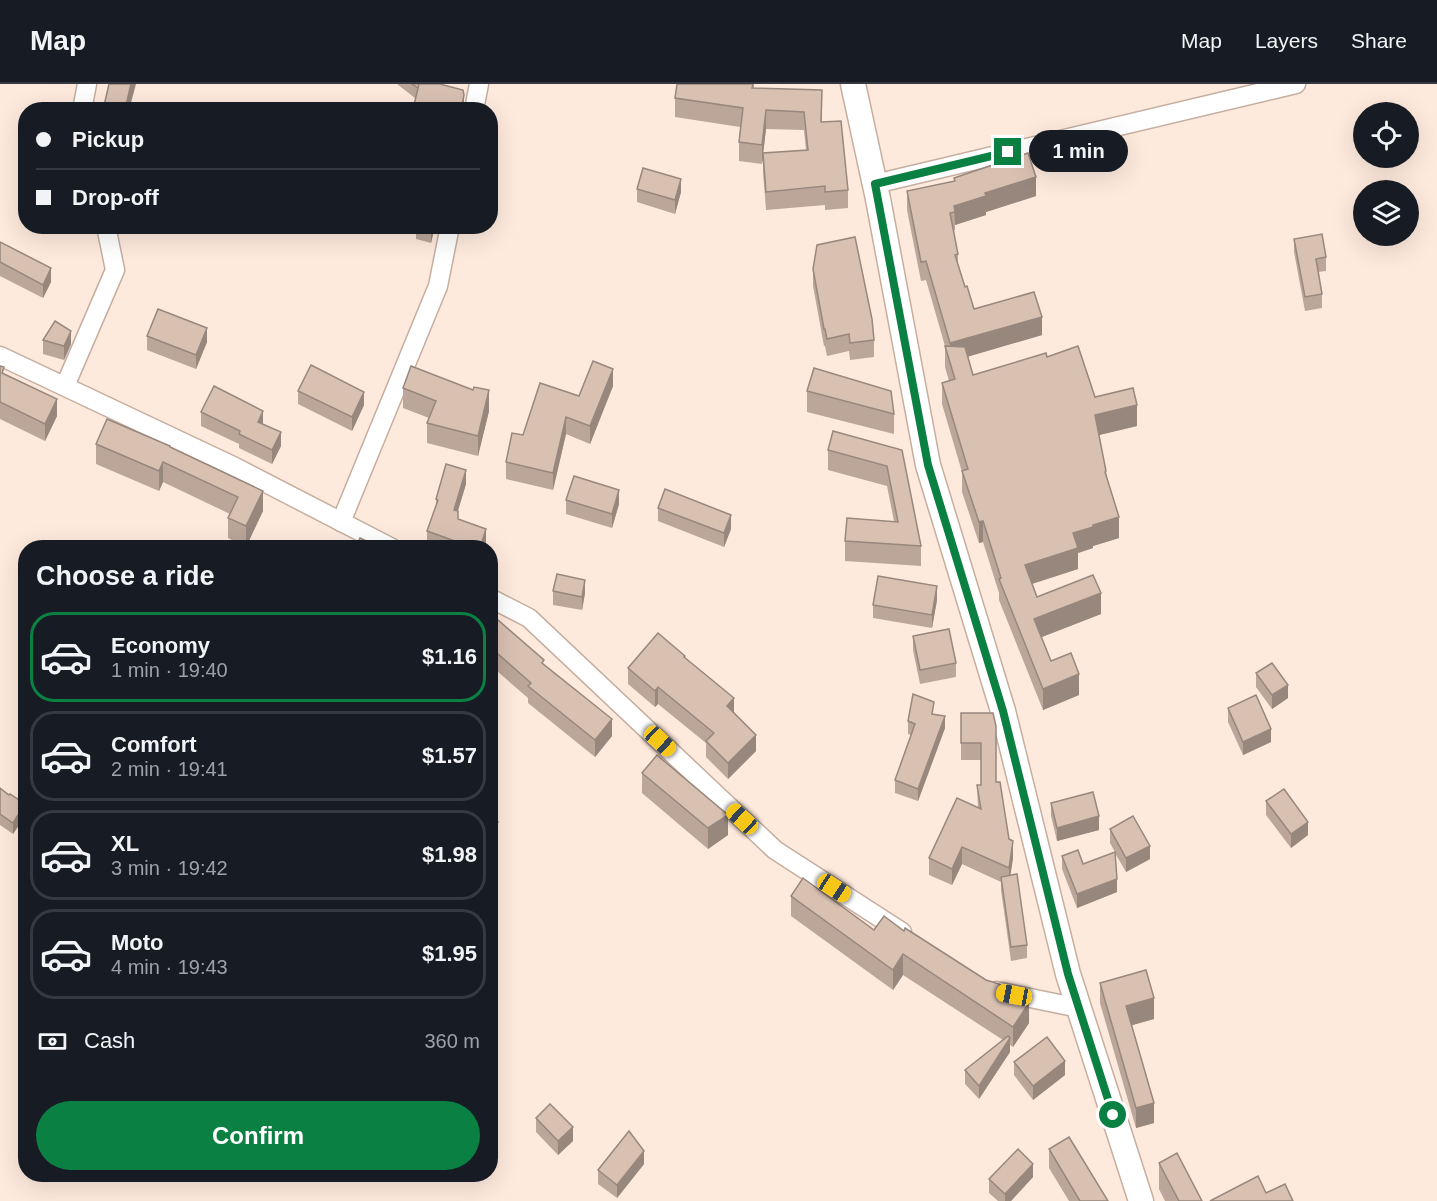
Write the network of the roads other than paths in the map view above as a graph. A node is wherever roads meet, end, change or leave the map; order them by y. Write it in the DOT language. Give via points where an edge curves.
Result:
graph roads {
  1 [pos="87,84"];
  2 [pos="479,84"];
  3 [pos="853,84"];
  4 [pos="1296,84"];
  5 [pos="84,102"];
  6 [pos="476,102"];
  7 [pos="875,184"];
  8 [pos="108,234"];
  9 [pos="448,234"];
  10 [pos="0,356"];
  11 [pos="65,386"];
  12 [pos="341,522"];
  13 [pos="376,540"];
  14 [pos="498,602"];
  15 [pos="913,939"];
  16 [pos="982,984"];
  17 [pos="1078,1008"];
  18 [pos="1141,1201"];
  1 -- 5 [label="street"];
  2 -- 6 [label="street"];
  3 -- 7 [label="street"];
  4 -- 7 [label="street"];
  7 -- 17 [label="street" via="928,465 1003,711"];
  8 -- 11 [label="street" via="115,270"];
  9 -- 12 [label="street" via="438,286"];
  10 -- 11 [label="street"];
  11 -- 12 [label="street"];
  12 -- 13 [label="street"];
  14 -- 15 [label="street" via="529,618 775,850"];
  16 -- 17 [label="street" via="992,991"];
  17 -- 18 [label="street"];
}
